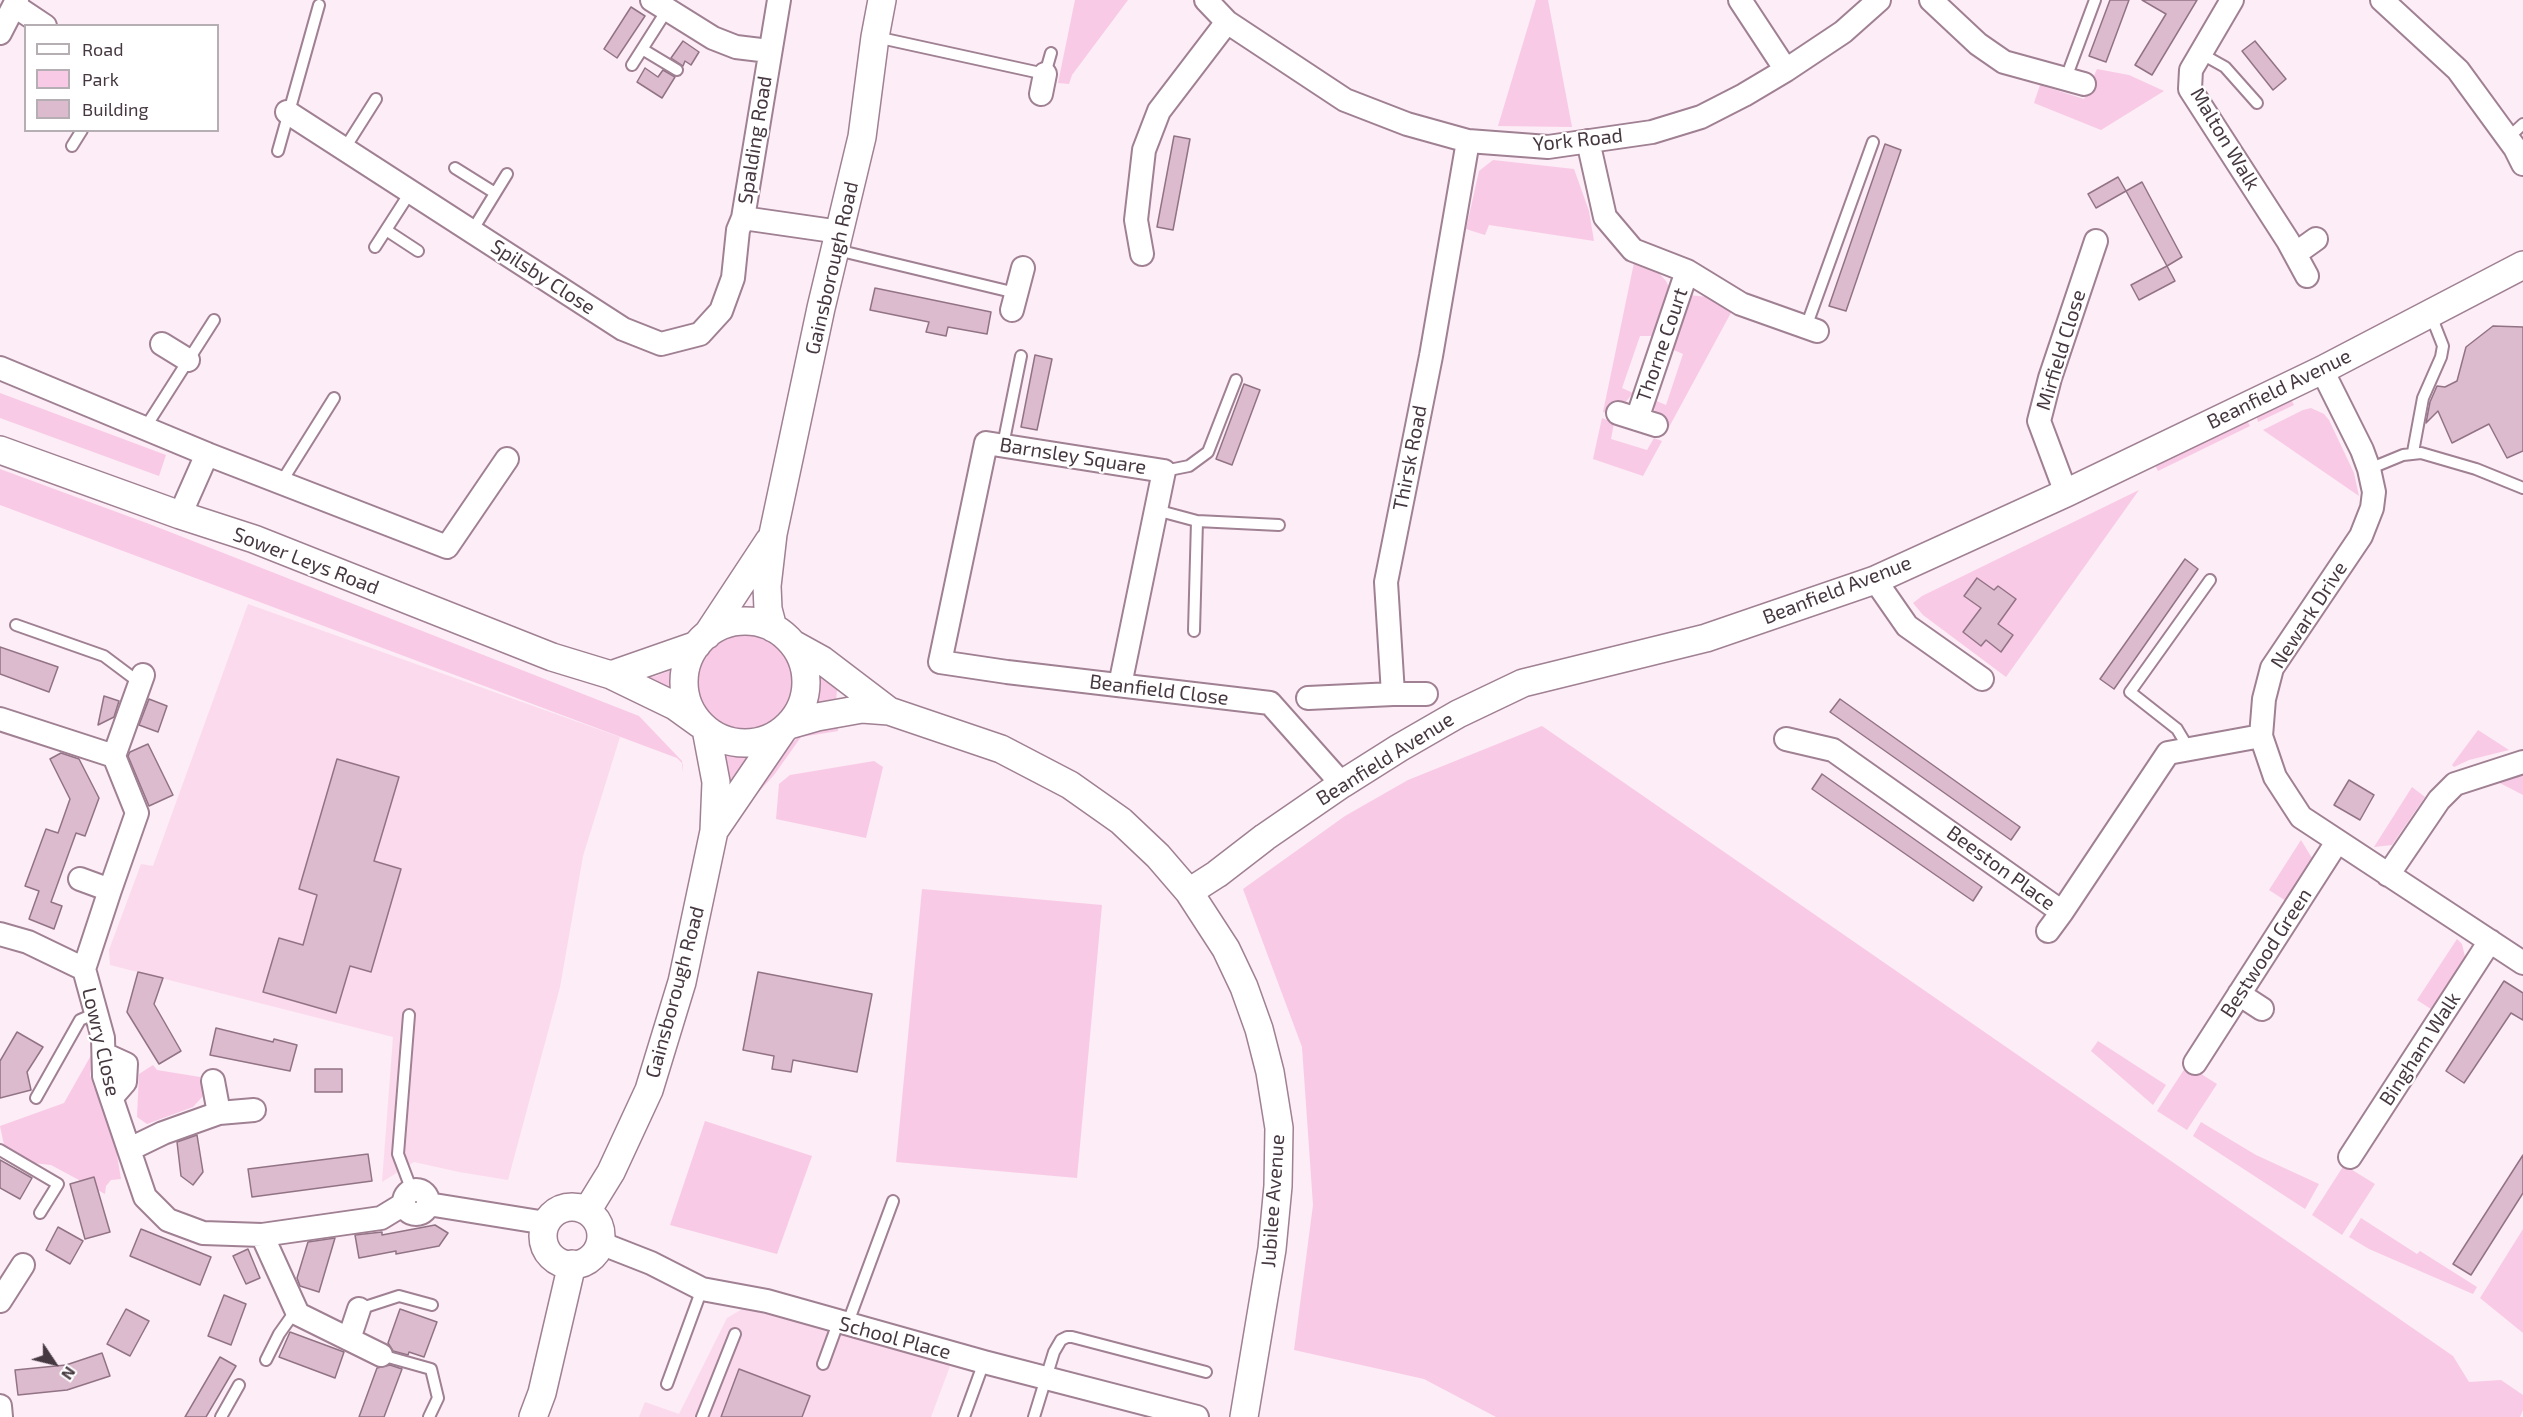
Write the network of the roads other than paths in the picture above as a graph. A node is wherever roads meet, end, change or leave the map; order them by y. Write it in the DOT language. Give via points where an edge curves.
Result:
graph roads {
  1 [pos="778,0"];
  2 [pos="882,0"];
  3 [pos="1206,0"];
  4 [pos="1740,0"];
  5 [pos="1879,0"];
  6 [pos="1931,0"];
  7 [pos="2095,0"];
  8 [pos="2232,0"];
  9 [pos="2382,0"];
  10 [pos="16,3"];
  11 [pos="319,5"];
  12 [pos="659,5"];
  13 [pos="1227,22"];
  14 [pos="42,24"];
  15 [pos="0,33"];
  16 [pos="875,36"];
  17 [pos="642,49"];
  18 [pos="769,51"];
  19 [pos="2199,53"];
  20 [pos="632,65"];
  21 [pos="677,70"];
  22 [pos="1786,70"];
  23 [pos="1046,74"];
  24 [pos="2075,81"];
  25 [pos="376,99"];
  26 [pos="2258,103"];
  27 [pos="287,112"];
  28 [pos="2515,131"];
  29 [pos="81,132"];
  30 [pos="1468,141"];
  31 [pos="1588,141"];
  32 [pos="1873,142"];
  33 [pos="72,146"];
  34 [pos="345,148"];
  35 [pos="278,151"];
  36 [pos="2523,164"];
  37 [pos="455,168"];
  38 [pos="507,174"];
  39 [pos="411,190"];
  40 [pos="495,193"];
  41 [pos="743,218"];
  42 [pos="386,230"];
  43 [pos="472,231"];
  44 [pos="2316,239"];
  45 [pos="838,241"];
  46 [pos="2096,241"];
  47 [pos="375,247"];
  48 [pos="418,252"];
  49 [pos="1142,254"];
  50 [pos="2295,254"];
  51 [pos="2523,265"];
  52 [pos="1023,268"];
  53 [pos="1687,271"];
  54 [pos="2307,276"];
  55 [pos="1014,302"];
  56 [pos="2430,313"];
  57 [pos="214,320"];
  58 [pos="1811,329"];
  59 [pos="162,344"];
  60 [pos="1021,356"];
  61 [pos="188,360"];
  62 [pos="0,368"];
  63 [pos="2322,370"];
  64 [pos="1236,380"];
  65 [pos="334,398"];
  66 [pos="1637,419"];
  67 [pos="145,428"];
  68 [pos="1003,445"];
  69 [pos="0,450"];
  70 [pos="2413,452"];
  71 [pos="207,454"];
  72 [pos="507,459"];
  73 [pos="2369,469"];
  74 [pos="1164,471"];
  75 [pos="282,481"];
  76 [pos="2523,489"];
  77 [pos="2066,493"];
  78 [pos="1156,510"];
  79 [pos="180,515"];
  80 [pos="1197,521"];
  81 [pos="1279,525"];
  82 [pos="773,534"];
  83 [pos="1875,580"];
  84 [pos="2210,580"];
  85 [pos="16,625"];
  86 [pos="1194,631"];
  87 [pos="783,636"];
  88 [pos="702,640"];
  89 [pos="940,662"];
  90 [pos="611,675"];
  91 [pos="141,679"];
  92 [pos="1982,679"];
  93 [pos="1120,685"];
  94 [pos="1393,694"];
  95 [pos="1426,694"];
  96 [pos="1308,698"];
  97 [pos="889,711"];
  98 [pos="0,719"];
  99 [pos="703,726"];
  100 [pos="787,727"];
  101 [pos="2261,736"];
  102 [pos="1786,739"];
  103 [pos="2190,749"];
  104 [pos="114,756"];
  105 [pos="2523,762"];
  106 [pos="1342,784"];
  107 [pos="714,831"];
  108 [pos="2337,842"];
  109 [pos="2388,875"];
  110 [pos="80,879"];
  111 [pos="110,890"];
  112 [pos="1189,892"];
  113 [pos="2062,912"];
  114 [pos="2048,931"];
  115 [pos="0,934"];
  116 [pos="2490,941"];
  117 [pos="2523,963"];
  118 [pos="84,969"];
  119 [pos="2240,994"];
  120 [pos="2262,1009"];
  121 [pos="96,1013"];
  122 [pos="410,1015"];
  123 [pos="2195,1063"];
  124 [pos="213,1081"];
  125 [pos="36,1098"];
  126 [pos="254,1110"];
  127 [pos="219,1113"];
  128 [pos="130,1149"];
  129 [pos="0,1150"];
  130 [pos="2350,1157"];
  131 [pos="415,1199"];
  132 [pos="893,1201"];
  133 [pos="587,1211"];
  134 [pos="40,1213"];
  135 [pos="546,1223"];
  136 [pos="262,1235"];
  137 [pos="600,1243"];
  138 [pos="572,1264"];
  139 [pos="23,1265"];
  140 [pos="702,1289"];
  141 [pos="0,1301"];
  142 [pos="432,1305"];
  143 [pos="359,1309"];
  144 [pos="296,1310"];
  145 [pos="842,1324"];
  146 [pos="735,1334"];
  147 [pos="349,1339"];
  148 [pos="381,1355"];
  149 [pos="266,1360"];
  150 [pos="984,1362"];
  151 [pos="824,1364"];
  152 [pos="1206,1372"];
  153 [pos="1046,1378"];
  154 [pos="667,1384"];
  155 [pos="240,1385"];
  156 [pos="0,1406"];
  157 [pos="1190,1416"];
  158 [pos="1,1417"];
  159 [pos="221,1417"];
  160 [pos="429,1417"];
  161 [pos="533,1417"];
  162 [pos="702,1417"];
  163 [pos="964,1417"];
  164 [pos="1034,1417"];
  165 [pos="1244,1417"];
  1 -- 18 [label="street, Spalding Road"];
  2 -- 16 [label="street, Gainsborough Road"];
  3 -- 13 [label="street, York Road"];
  4 -- 22 [label="street"];
  5 -- 22 [label="street, York Road" via="1843,32"];
  6 -- 24 [label="street" via="1978,44 2004,62"];
  7 -- 24 [label="lane"];
  8 -- 19 [label="street, Malton Walk"];
  9 -- 28 [label="street" via="2458,70"];
  10 -- 14 [label="street"];
  10 -- 15 [label="street"];
  11 -- 27 [label="lane"];
  12 -- 17 [label="lane"];
  12 -- 18 [label="street" via="713,38 736,47"];
  13 -- 30 [label="street, York Road" via="1345,100 1407,124"];
  13 -- 49 [label="street" via="1159,111 1144,150 1136,220"];
  16 -- 23 [label="lane"];
  16 -- 45 [label="street, Gainsborough Road" via="862,137"];
  17 -- 20 [label="lane"];
  17 -- 21 [label="lane"];
  18 -- 41 [label="street, Spalding Road"];
  19 -- 26 [label="lane" via="2225,68"];
  19 -- 50 [label="street, Malton Walk" via="2191,70 2190,89"];
  22 -- 31 [label="street, York Road" via="1701,117 1652,132"];
  25 -- 34 [label="lane"];
  27 -- 34 [label="street, Spilsby Close"];
  27 -- 35 [label="lane"];
  28 -- 36 [label="street"];
  29 -- 33 [label="lane"];
  30 -- 31 [label="street, York Road" via="1548,147"];
  30 -- 94 [label="street, Thirsk Road" via="1386,582"];
  31 -- 53 [label="street" via="1605,217 1633,250"];
  32 -- 58 [label="lane"];
  34 -- 39 [label="street, Spilsby Close"];
  37 -- 40 [label="lane"];
  38 -- 40 [label="lane"];
  39 -- 42 [label="lane"];
  39 -- 43 [label="street, Spilsby Close"];
  40 -- 43 [label="lane"];
  41 -- 43 [label="street, Spilsby Close" via="733,278 721,311 700,334 661,344 623,329"];
  41 -- 45 [label="street, Spalding Road"];
  42 -- 47 [label="lane"];
  42 -- 48 [label="lane"];
  44 -- 50 [label="street"];
  45 -- 55 [label="lane"];
  45 -- 82 [label="street, Gainsborough Road"];
  46 -- 77 [label="street, Mirfield Close" via="2039,421"];
  50 -- 54 [label="street, Malton Walk"];
  51 -- 56 [label="street, Beanfield Avenue"];
  52 -- 55 [label="street"];
  53 -- 58 [label="street" via="1741,304"];
  53 -- 66 [label="street, Thorne Court"];
  56 -- 63 [label="street, Beanfield Avenue"];
  56 -- 70 [label="lane" via="2443,346 2422,398"];
  57 -- 61 [label="lane"];
  59 -- 61 [label="street"];
  60 -- 68 [label="lane"];
  61 -- 67 [label="lane"];
  62 -- 67 [label="street"];
  63 -- 73 [label="street, Newark Drive"];
  63 -- 77 [label="street, Beanfield Avenue"];
  64 -- 74 [label="lane" via="1208,452 1189,466"];
  65 -- 75 [label="lane"];
  67 -- 71 [label="street"];
  68 -- 74 [label="street, Barnsley Square"];
  68 -- 89 [label="street, Barnsley Square" via="986,443"];
  69 -- 79 [label="street, Sower Leys Road"];
  70 -- 73 [label="lane"];
  70 -- 76 [label="lane" via="2476,469"];
  71 -- 75 [label="street"];
  71 -- 79 [label="street"];
  72 -- 75 [label="street" via="447,547"];
  73 -- 101 [label="street, Newark Drive" via="2374,492 2361,536 2272,668"];
  74 -- 78 [label="street, Barnsley Square"];
  77 -- 83 [label="street, Beanfield Avenue"];
  78 -- 80 [label="lane"];
  78 -- 93 [label="street, Barnsley Square"];
  79 -- 90 [label="street, Sower Leys Road" via="254,539 552,657"];
  80 -- 81 [label="lane"];
  80 -- 86 [label="lane"];
  82 -- 87 [label="street, Gainsborough Road" via="768,609"];
  82 -- 88 [label="street, Gainsborough Road"];
  83 -- 92 [label="street" via="1907,626"];
  83 -- 106 [label="street, Beanfield Avenue" via="1706,638 1522,683 1458,714"];
  84 -- 103 [label="lane" via="2130,692 2178,729"];
  85 -- 91 [label="lane" via="104,656"];
  87 -- 88 [label="street" via="750,621 732,623"];
  87 -- 97 [label="street, Jubilee Avenue"];
  87 -- 100 [label="street" via="802,659 806,685 799,711"];
  88 -- 90 [label="street"];
  88 -- 99 [label="street" via="685,672 685,691 690,709"];
  89 -- 93 [label="street, Beanfield Close"];
  90 -- 99 [label="street, Sower Leys Road" via="675,705"];
  91 -- 104 [label="street"];
  93 -- 106 [label="street, Beanfield Close" via="1270,703"];
  94 -- 95 [label="street"];
  94 -- 96 [label="street"];
  97 -- 100 [label="street, Jubilee Avenue" via="861,709"];
  97 -- 112 [label="street, Jubilee Avenue" via="1001,749 1070,785 1121,821"];
  98 -- 104 [label="street"];
  99 -- 100 [label="street" via="724,740 745,744 765,740"];
  99 -- 107 [label="street, Gainsborough Road" via="716,782"];
  100 -- 107 [label="street, Gainsborough Road"];
  101 -- 103 [label="street, Beeston Place"];
  101 -- 108 [label="street, Newark Drive" via="2275,777 2301,817"];
  102 -- 113 [label="street, Beeston Place" via="1833,750"];
  103 -- 113 [label="street, Beeston Place" via="2168,753"];
  104 -- 111 [label="street" via="137,813"];
  105 -- 109 [label="street" via="2455,784 2439,800"];
  106 -- 112 [label="street, Beanfield Avenue"];
  107 -- 133 [label="street, Gainsborough Road" via="682,982 649,1090 611,1172"];
  108 -- 109 [label="street, Newark Drive"];
  108 -- 119 [label="street, Bestwood Green"];
  109 -- 116 [label="street, Newark Drive"];
  110 -- 111 [label="street"];
  111 -- 118 [label="street"];
  112 -- 165 [label="street, Jubilee Avenue" via="1226,949 1244,987 1270,1072 1279,1128 1272,1249"];
  113 -- 114 [label="street"];
  115 -- 118 [label="street" via="28,942"];
  116 -- 117 [label="street, Newark Drive"];
  116 -- 130 [label="street, Bingham Walk"];
  118 -- 121 [label="street, Lowry Close"];
  119 -- 120 [label="street"];
  119 -- 123 [label="street, Bestwood Green"];
  121 -- 125 [label="lane" via="80,1020"];
  121 -- 128 [label="street, Lowry Close" via="103,1038 104,1076"];
  122 -- 131 [label="lane" via="398,1154"];
  124 -- 127 [label="street"];
  126 -- 127 [label="street"];
  127 -- 128 [label="street" via="163,1132"];
  128 -- 136 [label="street, Lowry Close" via="145,1197 168,1220 202,1233"];
  129 -- 134 [label="lane" via="58,1184"];
  131 -- 135 [label="street"];
  131 -- 136 [label="street, Lowry Close" via="381,1218"];
  132 -- 145 [label="lane"];
  133 -- 135 [label="street" via="568,1207"];
  133 -- 137 [label="street" via="599,1225"];
  135 -- 138 [label="street" via="543,1233 548,1251 563,1263"];
  136 -- 144 [label="street"];
  137 -- 138 [label="street" via="590,1258"];
  137 -- 140 [label="street, School Place"];
  138 -- 161 [label="street"];
  139 -- 141 [label="street"];
  140 -- 145 [label="street, School Place" via="767,1301"];
  140 -- 154 [label="lane"];
  142 -- 143 [label="lane" via="399,1296"];
  143 -- 147 [label="street"];
  144 -- 147 [label="street"];
  144 -- 149 [label="lane"];
  145 -- 150 [label="street, School Place"];
  145 -- 151 [label="lane"];
  146 -- 162 [label="lane"];
  147 -- 148 [label="street"];
  148 -- 160 [label="lane" via="431,1369 438,1398"];
  150 -- 153 [label="street, School Place"];
  150 -- 163 [label="lane"];
  152 -- 153 [label="lane" via="1072,1337 1061,1340"];
  153 -- 157 [label="street, School Place"];
  153 -- 164 [label="lane"];
  155 -- 159 [label="lane"];
  156 -- 158 [label="street"];
}
